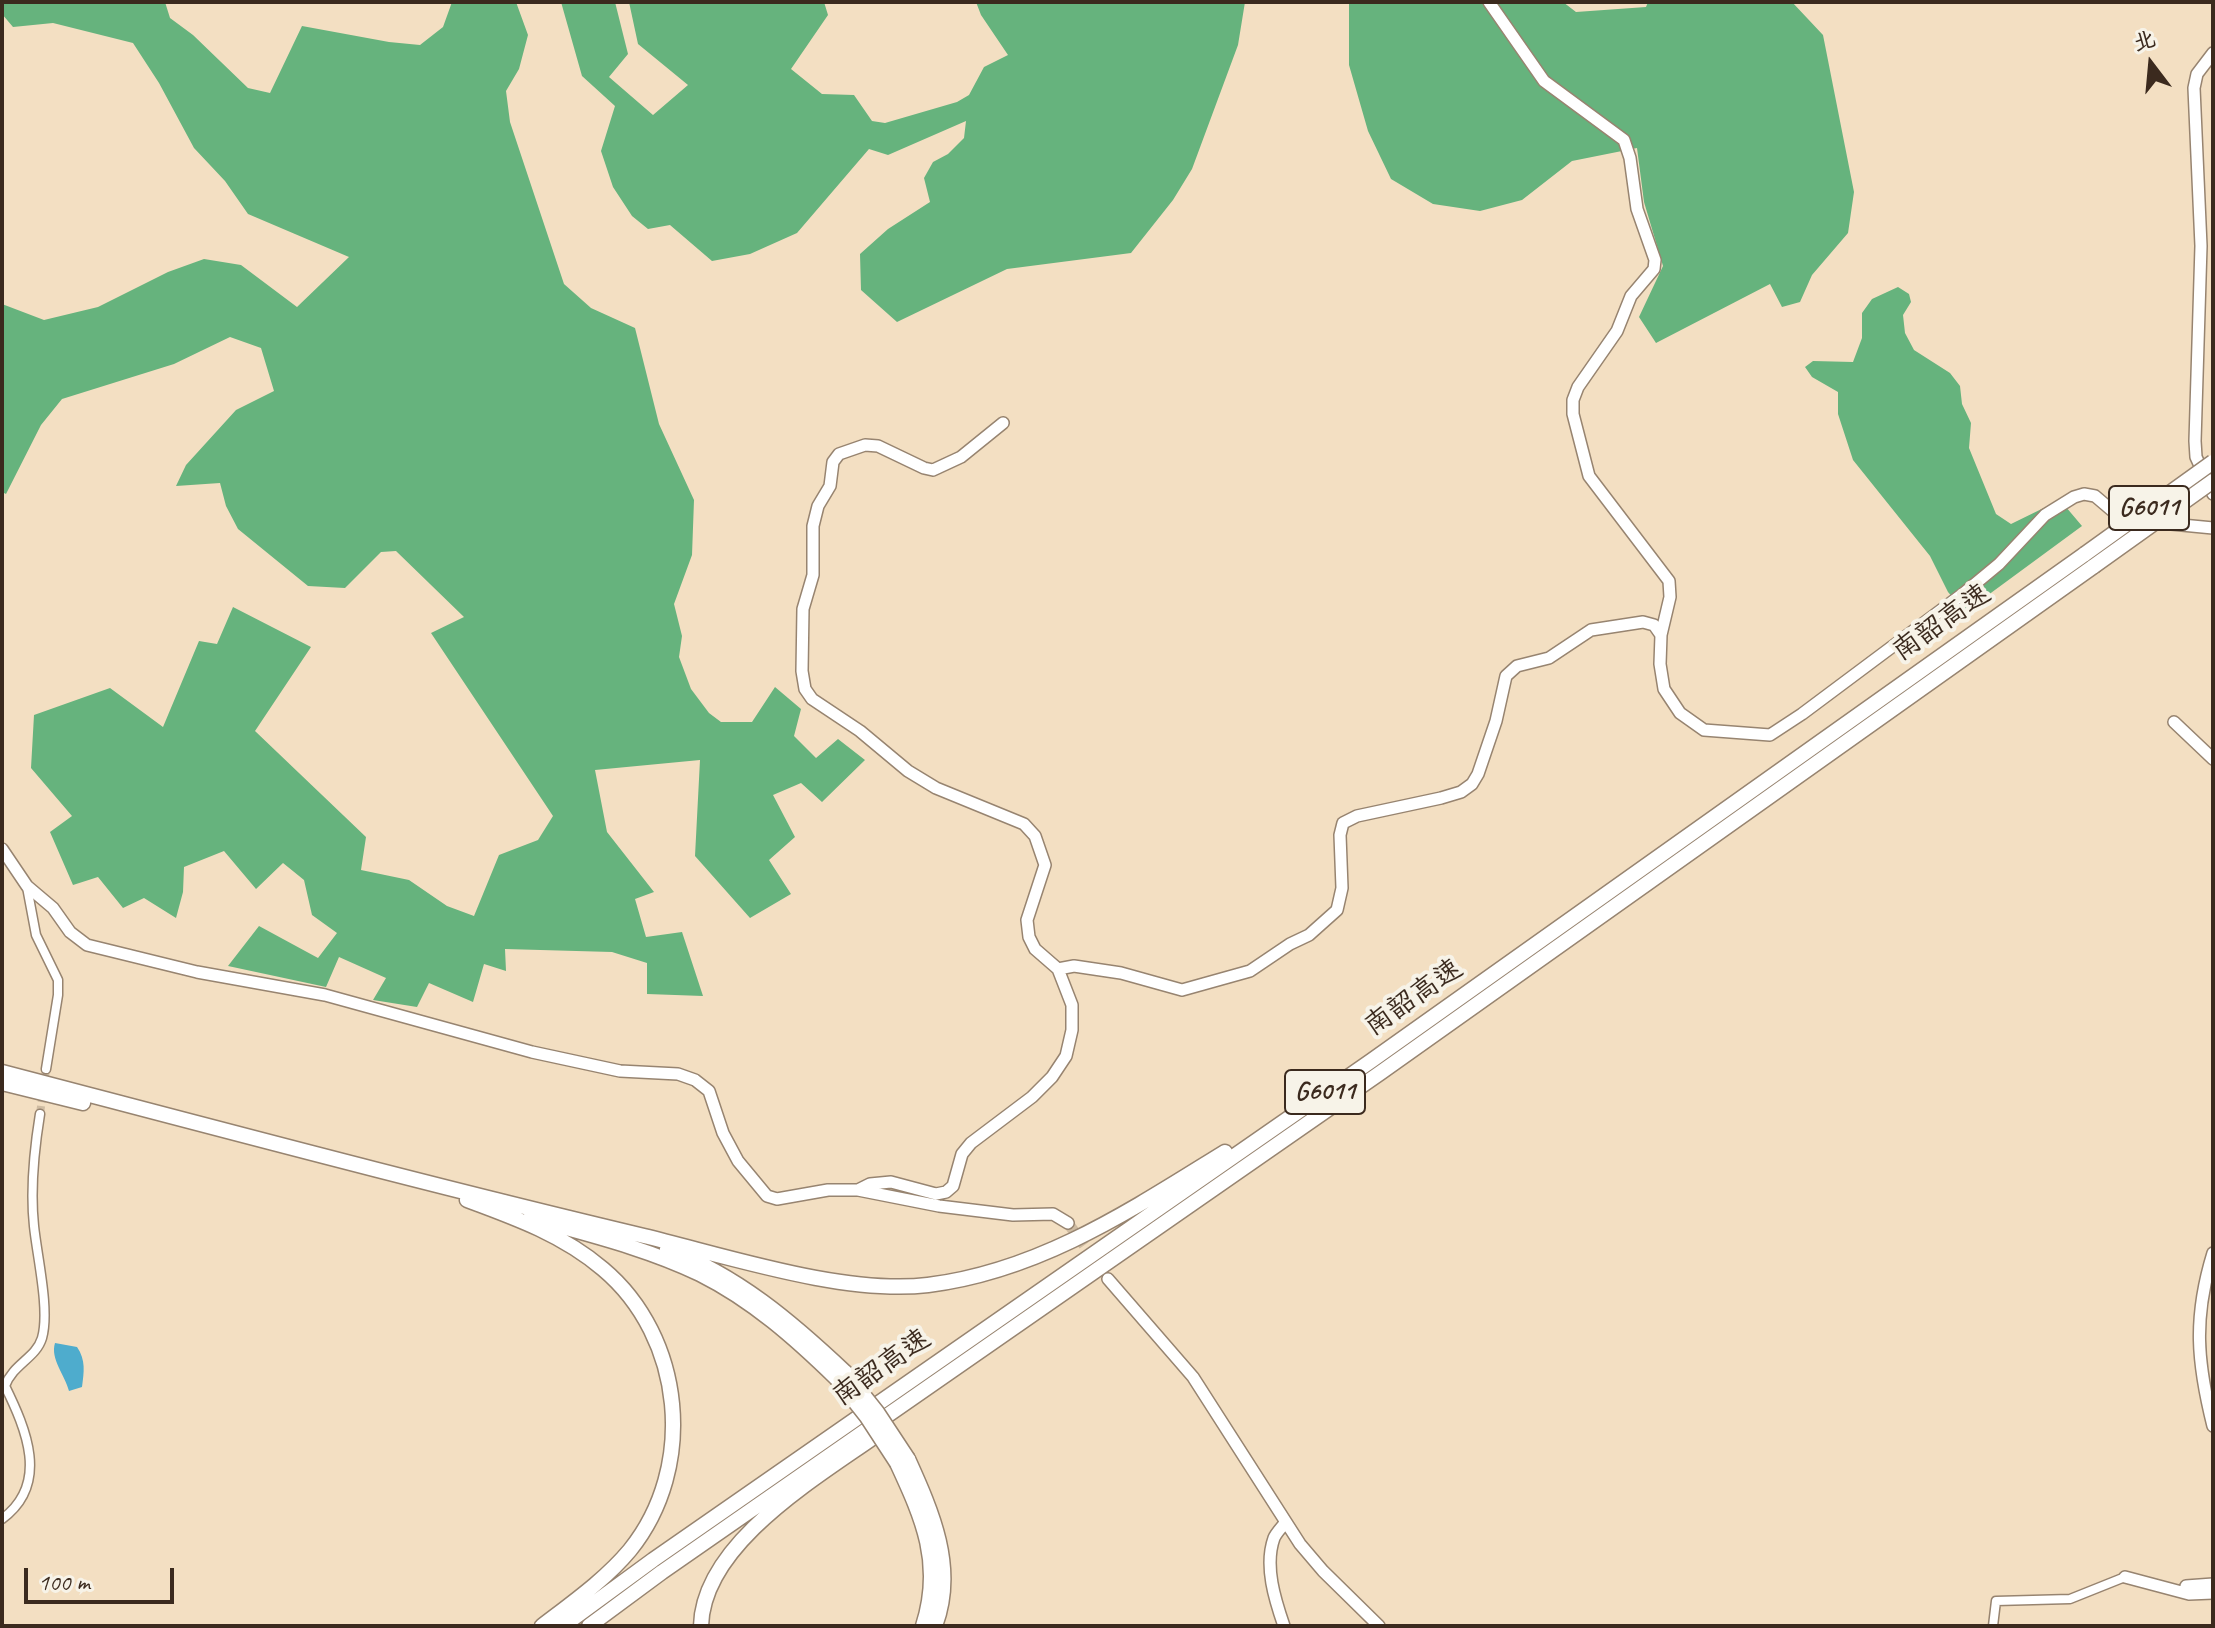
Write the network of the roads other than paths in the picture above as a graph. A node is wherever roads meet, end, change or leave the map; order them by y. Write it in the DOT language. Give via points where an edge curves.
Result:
graph roads {
  1 [pos="1489,2"];
  2 [pos="2213,53"];
  3 [pos="1003,423"];
  4 [pos="2213,462"];
  5 [pos="2213,481"];
  6 [pos="2213,494"];
  7 [pos="2213,528"];
  8 [pos="2089,560"];
  9 [pos="1661,635"];
  10 [pos="2174,722"];
  11 [pos="2213,759"];
  12 [pos="2,849"];
  13 [pos="27,886"];
  14 [pos="1058,969"];
  15 [pos="1371,1061"];
  16 [pos="46,1069"];
  17 [pos="2,1072"];
  18 [pos="2,1083"];
  19 [pos="40,1114"];
  20 [pos="858,1190"];
  21 [pos="467,1200"];
  22 [pos="1068,1223"];
  23 [pos="615,1229"];
  24 [pos="2213,1253"];
  25 [pos="1108,1279"];
  26 [pos="1055,1299"];
  27 [pos="841,1376"];
  28 [pos="2213,1426"];
  29 [pos="902,1461"];
  30 [pos="2,1519"];
  31 [pos="1285,1523"];
  32 [pos="2125,1577"];
  33 [pos="2213,1584"];
  34 [pos="2213,1593"];
  35 [pos="542,1626"];
  36 [pos="563,1626"];
  37 [pos="589,1626"];
  38 [pos="701,1626"];
  39 [pos="923,1626"];
  40 [pos="935,1626"];
  41 [pos="1284,1626"];
  42 [pos="1379,1626"];
  43 [pos="1993,1626"];
  1 -- 9 [label="street" via="1544,81 1624,140 1630,158 1654,269 1631,296 1617,331 1578,387 1573,414 1589,476 1669,581"];
  2 -- 6 [label="street" via="2197,74 2194,88 2201,246 2195,441 2196,457"];
  3 -- 14 [label="street" via="961,457 933,470 878,446 839,454 813,526 802,671 812,699 908,771 1030,830 1045,865 1027,920 1029,937"];
  4 -- 8 [label="highway, 南韶高速 / G6011, bridge"];
  5 -- 8 [label="highway, 南韶高速 / G6011, bridge"];
  7 -- 9 [label="street" via="2115,513 2095,496 2074,497 2045,515 1964,593 1770,735 1704,730 1680,713 1664,689"];
  8 -- 15 [label="highway, 南韶高速 / G6011"];
  8 -- 26 [label="highway, 南韶高速 / G6011" via="1380,1073"];
  9 -- 14 [label="street" via="1654,625 1643,622 1591,630 1549,658 1517,666 1506,676 1472,784 1461,792 1343,823 1337,910 1262,965 1182,990 1121,973 1074,966"];
  10 -- 11 [label="street"];
  12 -- 13 [label="street"];
  13 -- 16 [label="street" via="36,935 58,980"];
  13 -- 20 [label="street" via="87,945 325,995 532,1052 695,1080 709,1091 738,1161 767,1196"];
  14 -- 20 [label="street" via="1072,1005 1072,1030 1066,1056 1052,1077 971,1143 946,1192 891,1182"];
  15 -- 23 [label="highway" via="1085,1236 988,1275 886,1286 789,1271"];
  15 -- 36 [label="highway, 南韶高速 / G6011"];
  17 -- 23 [label="highway"];
  18 -- 21 [label="highway"];
  19 -- 30 [label="street" via="32,1198 42,1281 42,1338 10,1372 5,1386 26,1432 31,1477"];
  20 -- 22 [label="street" via="939,1206 1053,1214"];
  21 -- 27 [label="highway" via="612,1241 699,1274 771,1319"];
  21 -- 35 [label="highway" via="546,1232 605,1271 656,1339 672,1402 668,1478 651,1518 630,1550"];
  23 -- 27 [label="highway" via="679,1253 766,1302 800,1329"];
  24 -- 28 [label="street" via="2198,1339"];
  25 -- 31 [label="street" via="1193,1377"];
  26 -- 37 [label="highway, 南韶高速 / G6011"];
  26 -- 38 [label="highway" via="747,1533 723,1561 708,1591"];
  27 -- 29 [label="highway, bridge"];
  29 -- 39 [label="highway" via="933,1572"];
  29 -- 40 [label="highway" via="927,1500 940,1541 944,1580"];
  31 -- 41 [label="street" via="1274,1538 1271,1558 1271,1583"];
  31 -- 42 [label="street" via="1323,1571"];
  32 -- 33 [label="street" via="2190,1587"];
  32 -- 34 [label="street" via="2189,1594"];
  32 -- 43 [label="street" via="2070,1599 1996,1601"];
}
